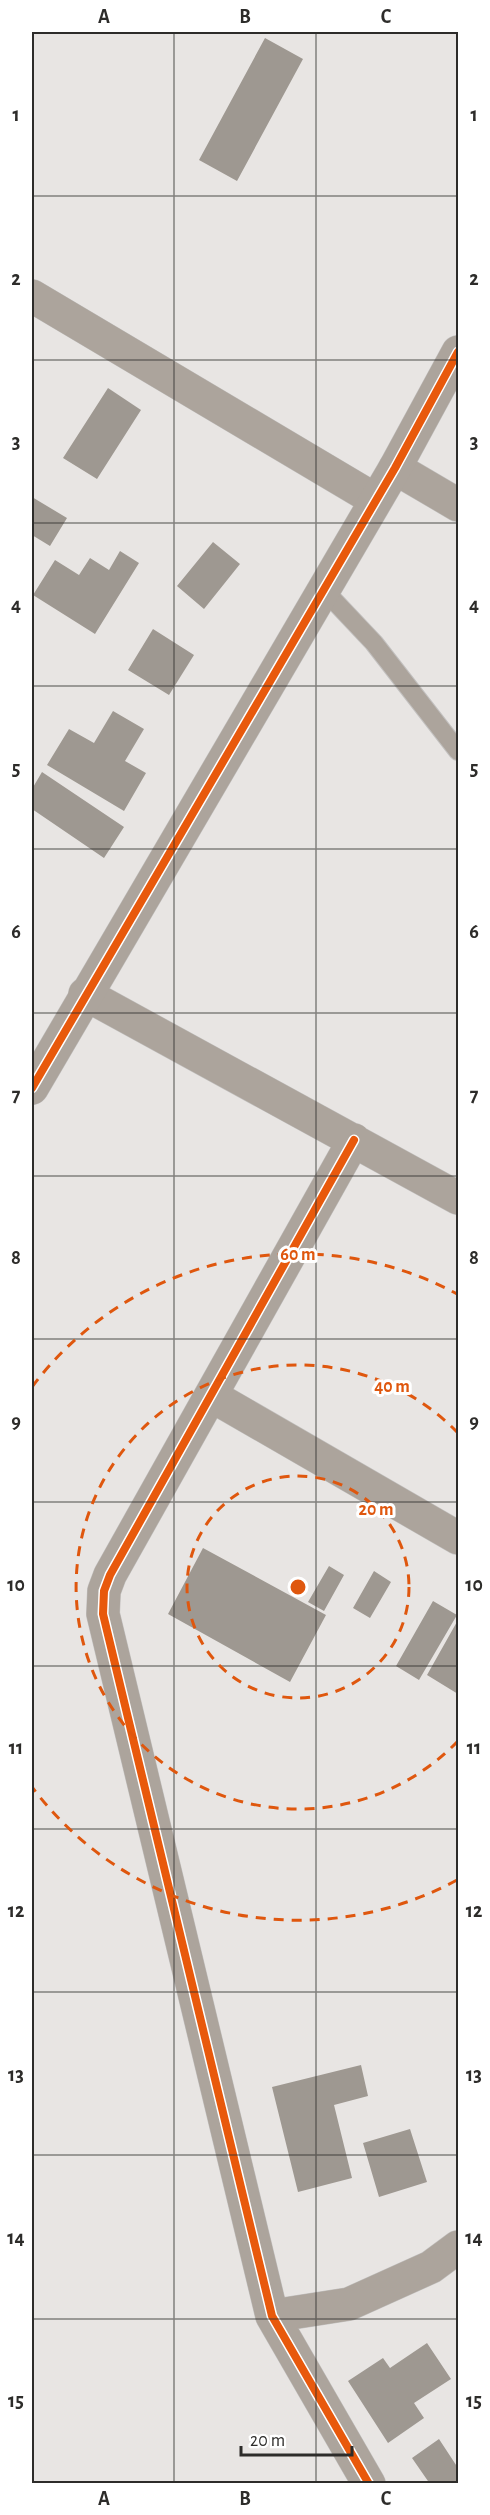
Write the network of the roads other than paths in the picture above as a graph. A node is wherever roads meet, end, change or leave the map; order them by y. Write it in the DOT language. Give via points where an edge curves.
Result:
graph roads {
  1 [pos="32,296"];
  2 [pos="459,352"];
  3 [pos="395,468"];
  4 [pos="374,499"];
  5 [pos="459,505"];
  6 [pos="323,589"];
  7 [pos="459,751"];
  8 [pos="85,994"];
  9 [pos="32,1088"];
  10 [pos="354,1140"];
  11 [pos="459,1198"];
  12 [pos="212,1396"];
  13 [pos="459,1538"];
  14 [pos="459,2247"];
  15 [pos="272,2316"];
  16 [pos="369,2484"];
  1 -- 4 [label="street"];
  2 -- 3 [label="street"];
  3 -- 4 [label="street"];
  3 -- 5 [label="street"];
  4 -- 6 [label="street"];
  6 -- 7 [label="lane" via="374,643"];
  6 -- 8 [label="street"];
  8 -- 9 [label="street"];
  8 -- 10 [label="street"];
  10 -- 11 [label="street"];
  10 -- 12 [label="street"];
  12 -- 13 [label="street"];
  12 -- 15 [label="street" via="110,1575 104,1591 103,1614"];
  14 -- 15 [label="street" via="431,2266 349,2304"];
  15 -- 16 [label="street"];
}
